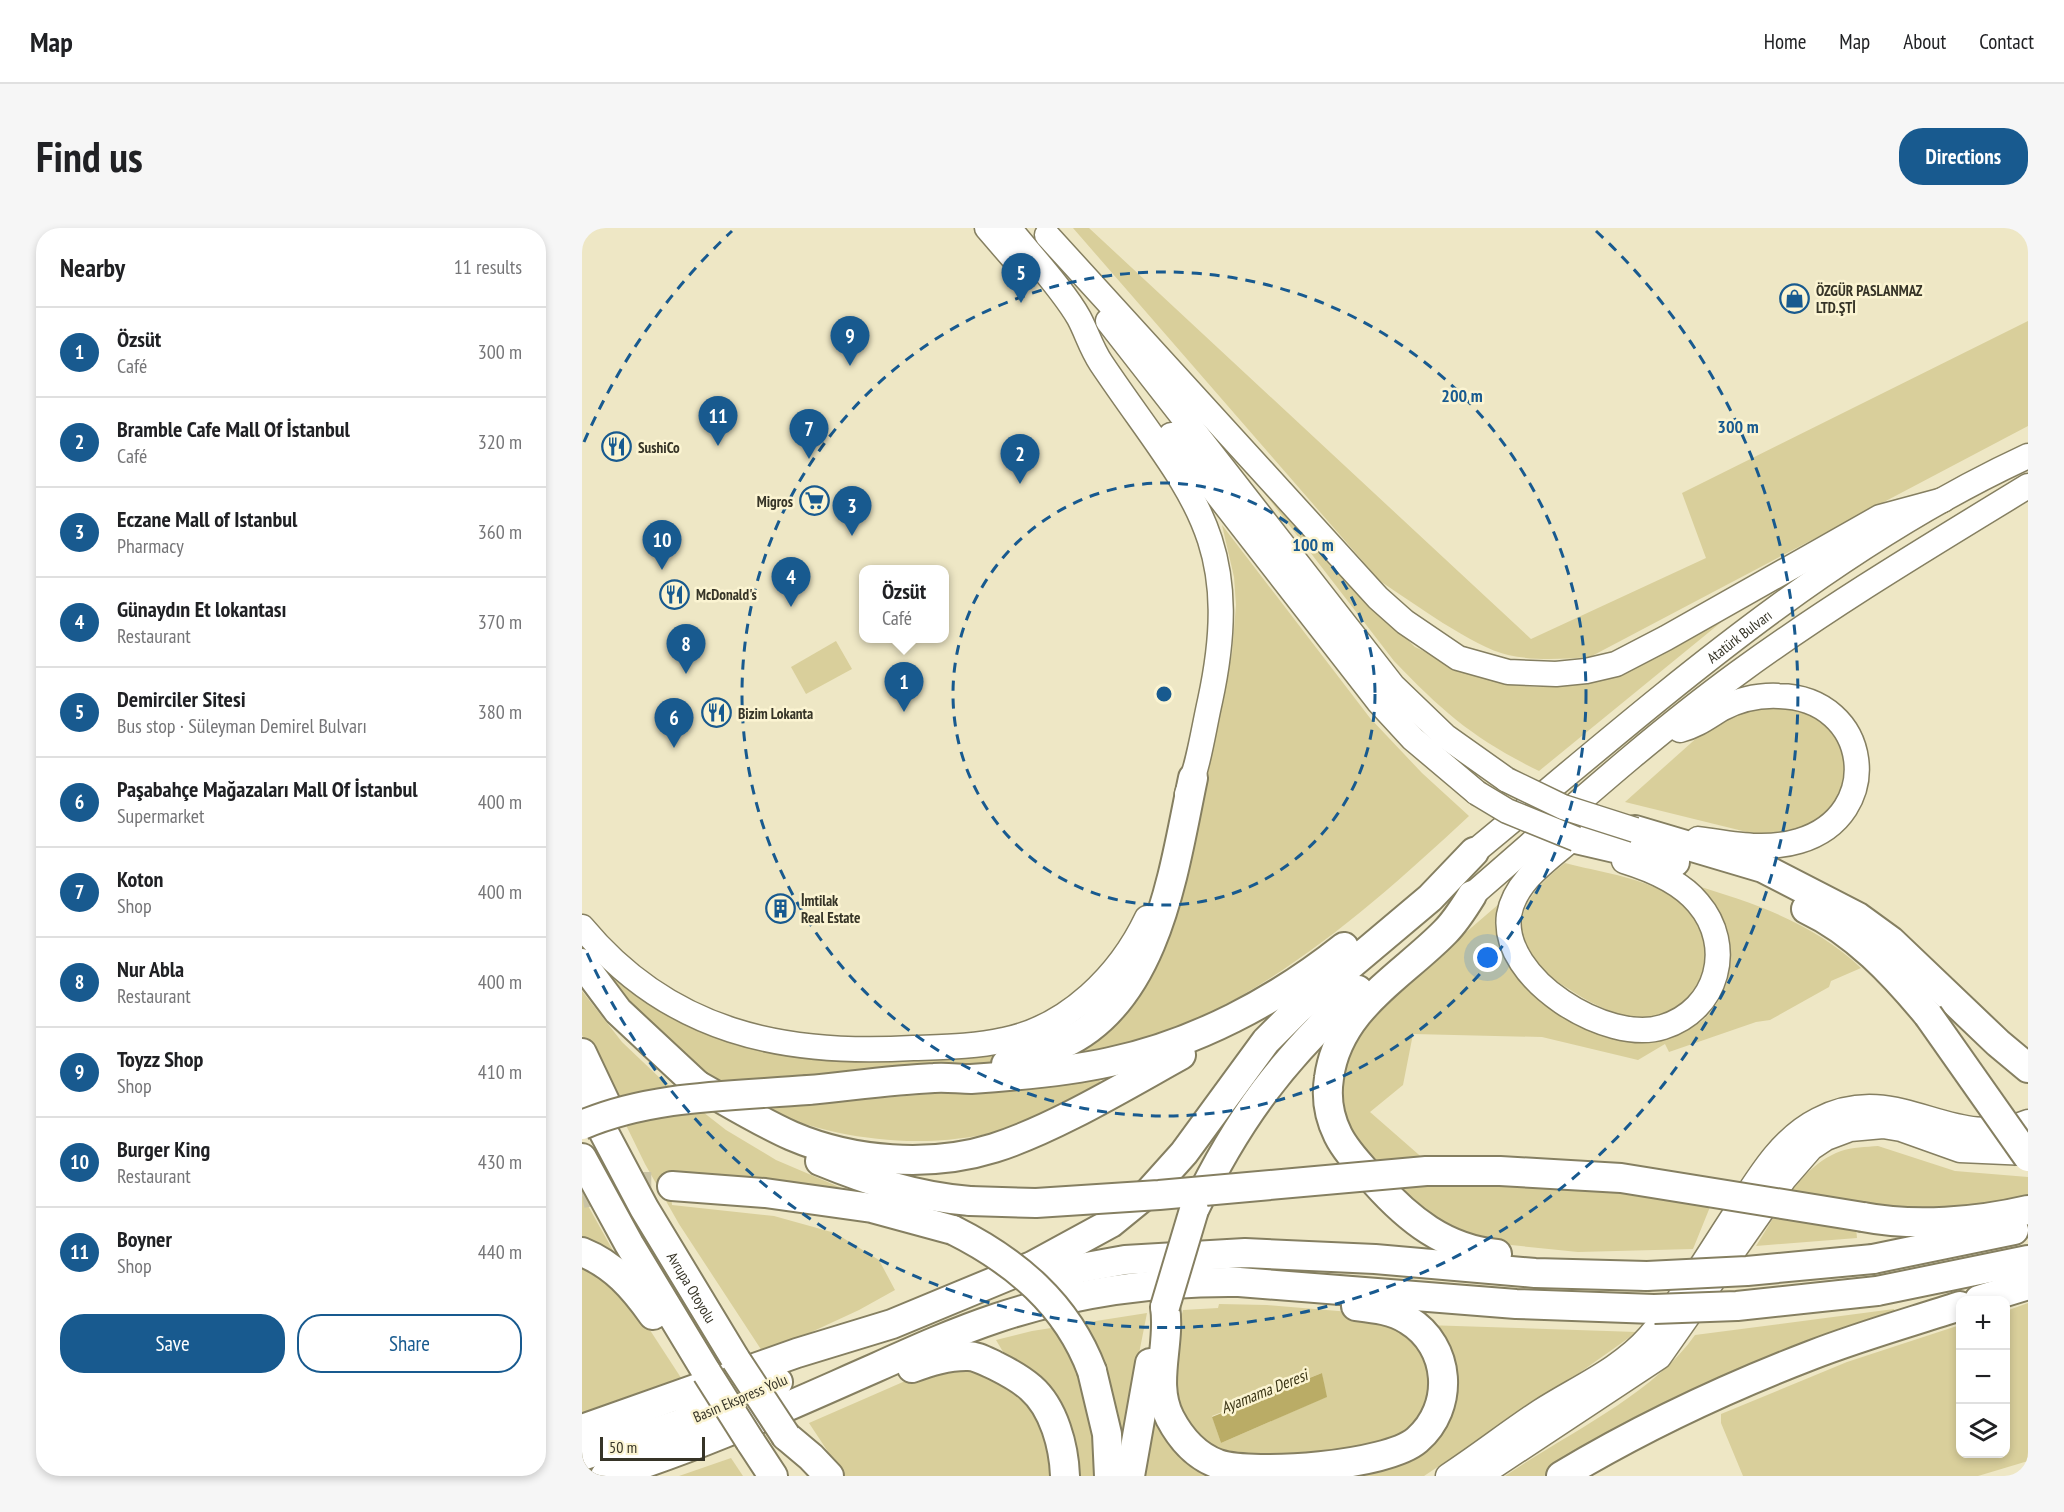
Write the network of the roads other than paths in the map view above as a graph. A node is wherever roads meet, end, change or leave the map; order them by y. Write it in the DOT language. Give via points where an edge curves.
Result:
graph roads {
  1 [pos="987,228"];
  2 [pos="1009,228"];
  3 [pos="1045,231"];
  4 [pos="1078,316"];
  5 [pos="2028,451"];
  6 [pos="2028,456"];
  7 [pos="1991,473"];
  8 [pos="2028,486"];
  9 [pos="1943,500"];
  10 [pos="1666,730"];
  11 [pos="1613,775"];
  12 [pos="1193,778"];
  13 [pos="1635,830"];
  14 [pos="1575,839"];
  15 [pos="1474,852"];
  16 [pos="1472,895"];
  17 [pos="582,927"];
  18 [pos="582,963"];
  19 [pos="1289,987"];
  20 [pos="582,1053"];
  21 [pos="2028,1068"];
  22 [pos="936,1078"];
  23 [pos="692,1082"];
  24 [pos="582,1091"];
  25 [pos="2028,1122"];
  26 [pos="582,1125"];
  27 [pos="2028,1152"];
  28 [pos="2028,1157"];
  29 [pos="582,1158"];
  30 [pos="672,1186"];
  31 [pos="644,1208"];
  32 [pos="2028,1210"];
  33 [pos="2028,1227"];
  34 [pos="582,1252"];
  35 [pos="2028,1260"];
  36 [pos="1647,1276"];
  37 [pos="1209,1282"];
  38 [pos="2028,1285"];
  39 [pos="962,1296"];
  40 [pos="1991,1296"];
  41 [pos="1165,1307"];
  42 [pos="1956,1307"];
  43 [pos="892,1324"];
  44 [pos="707,1373"];
  45 [pos="848,1379"];
  46 [pos="582,1429"];
  47 [pos="718,1436"];
  48 [pos="786,1437"];
  49 [pos="750,1441"];
  50 [pos="582,1456"];
  51 [pos="605,1476"];
  52 [pos="658,1476"];
  53 [pos="762,1476"];
  54 [pos="773,1476"];
  55 [pos="812,1476"];
  56 [pos="829,1476"];
  57 [pos="1065,1476"];
  58 [pos="1109,1476"];
  59 [pos="1130,1476"];
  60 [pos="1448,1476"];
  61 [pos="1479,1476"];
  62 [pos="1561,1476"];
  1 -- 4 [label="main road" via="1022,268"];
  2 -- 4 [label="main road"];
  3 -- 9 [label="main road" via="1378,598 1434,644 1480,665 1508,672 1556,674 1616,664 1880,517"];
  3 -- 13 [label="main road, bridge" via="1085,291 1393,686 1445,736 1507,780 1563,807"];
  4 -- 12 [label="main road" via="1100,362 1185,483 1215,551 1222,606 1221,637"];
  4 -- 14 [label="main road, bridge" via="1378,701 1413,739 1477,794"];
  5 -- 7 [label="main road"];
  6 -- 7 [label="main road, Atatürk Bulvarı"];
  7 -- 9 [label="main road, Atatürk Bulvarı"];
  8 -- 10 [label="main road, Atatürk Bulvarı" via="1818,617"];
  9 -- 15 [label="main road, Atatürk Bulvarı" via="1854,555 1746,630"];
  10 -- 11 [label="main road, Atatürk Bulvarı"];
  10 -- 13 [label="main road" via="1682,730 1737,702 1759,697 1811,701 1825,709 1850,735 1857,770 1852,799 1829,826 1786,845 1754,846"];
  11 -- 14 [label="main road" via="1592,819 1522,885 1509,916 1510,933 1520,960 1534,980 1581,1014 1645,1030 1678,1021 1706,998 1714,981 1717,941 1710,922 1698,903 1652,870 1595,851"];
  11 -- 16 [label="main road, Atatürk Bulvarı"];
  12 -- 17 [label="main road" via="1176,819 1149,915 1120,965 1070,1009 1006,1040 890,1050 808,1047 751,1038 684,1011 654,993 598,946"];
  12 -- 22 [label="highway" via="1171,888 1154,940 1143,962 1110,1006 1064,1044 1005,1065"];
  13 -- 21 [label="highway" via="1762,868 1858,917 1891,940"];
  14 -- 28 [label="highway, bridge" via="1750,884 1811,911 1842,931 1879,961 1928,1015"];
  15 -- 19 [label="highway" via="1430,878"];
  15 -- 39 [label="highway" via="1430,898 1266,1041 1184,1153 1130,1209 1066,1249"];
  16 -- 36 [label="highway" via="1446,931 1357,1012 1344,1029 1331,1064 1328,1088 1332,1123 1382,1190 1444,1241 1488,1253 1618,1264"];
  16 -- 41 [label="highway, bridge" via="1426,928 1299,1047 1245,1116 1194,1210"];
  18 -- 23 [label="highway" via="618,1011"];
  19 -- 22 [label="highway" via="1204,1032 1131,1058 1004,1077"];
  19 -- 23 [label="highway" via="1253,1015 1142,1076 1034,1131 973,1153 911,1159 843,1152 793,1136"];
  20 -- 31 [label="highway" via="607,1102"];
  22 -- 26 [label="highway, bridge" via="653,1104"];
  23 -- 32 [label="highway, bridge" via="748,1123 811,1157 896,1189 944,1199 1036,1203 1426,1171 1500,1171 1621,1179 1881,1221 1992,1217"];
  24 -- 31 [label="highway, Avrupa Otoyolu"];
  25 -- 60 [label="main road" via="1979,1132 1899,1108 1867,1106 1816,1120 1770,1162 1681,1296 1649,1337 1631,1354"];
  27 -- 61 [label="main road" via="1960,1150 1883,1126 1850,1129 1826,1138 1811,1148 1784,1179 1659,1357"];
  29 -- 44 [label="highway"];
  30 -- 58 [label="highway, bridge" via="765,1193 872,1208 953,1230 1008,1260 1040,1287 1076,1336 1092,1371 1107,1434"];
  31 -- 48 [label="highway, Avrupa Otoyolu, bridge"];
  33 -- 36 [label="highway, bridge" via="1873,1259 1758,1271"];
  34 -- 44 [label="highway" via="609,1265 624,1278 685,1357"];
  35 -- 37 [label="highway, bridge" via="1877,1291 1737,1306 1654,1309 1516,1304"];
  36 -- 39 [label="highway" via="1535,1273 1375,1259 1202,1254 1125,1260"];
  37 -- 41 [label="highway" via="1299,1300 1388,1311 1407,1319 1430,1338 1444,1375 1438,1412 1429,1427 1403,1449 1364,1461 1260,1471 1219,1465 1190,1447 1178,1433 1162,1397"];
  37 -- 45 [label="highway, Basın Ekspress Yolu" via="1125,1288 1033,1307 951,1335"];
  38 -- 40 [label="highway"];
  39 -- 43 [label="highway"];
  41 -- 59 [label="highway" via="1154,1341"];
  42 -- 62 [label="highway" via="1824,1351 1729,1389"];
  43 -- 46 [label="highway"];
  43 -- 50 [label="highway, Basın Ekspress Yolu" via="818,1364 715,1410"];
  44 -- 49 [label="highway, bridge"];
  45 -- 47 [label="highway, Basın Ekspress Yolu"];
  45 -- 57 [label="highway" via="886,1376 951,1357 968,1355 987,1361 1032,1388 1044,1405 1061,1445"];
  47 -- 51 [label="highway, Basın Ekspress Yolu"];
  47 -- 52 [label="highway" via="686,1463"];
  48 -- 55 [label="highway, Avrupa Otoyolu"];
  48 -- 56 [label="highway"];
  49 -- 53 [label="highway"];
  49 -- 54 [label="highway"];
}
